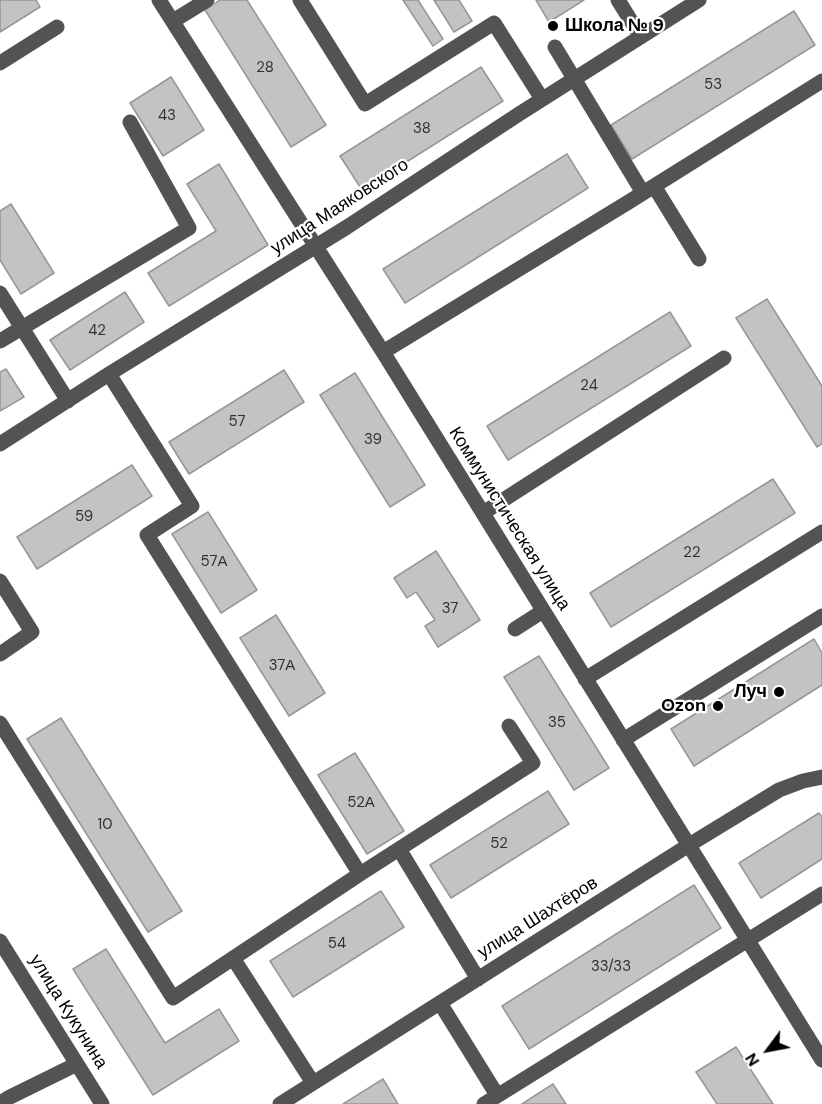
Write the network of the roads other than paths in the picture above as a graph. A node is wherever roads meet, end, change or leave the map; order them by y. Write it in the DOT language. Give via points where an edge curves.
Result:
graph roads {
  1 [pos="159,0"];
  2 [pos="207,0"];
  3 [pos="300,0"];
  4 [pos="618,0"];
  5 [pos="699,0"];
  6 [pos="173,21"];
  7 [pos="57,27"];
  8 [pos="641,37"];
  9 [pos="555,47"];
  10 [pos="0,63"];
  11 [pos="574,79"];
  12 [pos="822,81"];
  13 [pos="542,99"];
  14 [pos="130,122"];
  15 [pos="649,190"];
  16 [pos="316,247"];
  17 [pos="699,260"];
  18 [pos="0,293"];
  19 [pos="22,328"];
  20 [pos="0,341"];
  21 [pos="383,352"];
  22 [pos="724,358"];
  23 [pos="109,374"];
  24 [pos="68,401"];
  25 [pos="0,444"];
  26 [pos="483,513"];
  27 [pos="822,532"];
  28 [pos="0,581"];
  29 [pos="543,611"];
  30 [pos="822,616"];
  31 [pos="515,629"];
  32 [pos="0,654"];
  33 [pos="585,679"];
  34 [pos="0,723"];
  35 [pos="509,726"];
  36 [pos="623,740"];
  37 [pos="822,777"];
  38 [pos="688,846"];
  39 [pos="399,849"];
  40 [pos="360,874"];
  41 [pos="822,894"];
  42 [pos="747,940"];
  43 [pos="0,941"];
  44 [pos="233,958"];
  45 [pos="478,979"];
  46 [pos="440,1003"];
  47 [pos="822,1058"];
  48 [pos="77,1064"];
  49 [pos="313,1083"];
  50 [pos="497,1095"];
  51 [pos="0,1104"];
  52 [pos="102,1104"];
  53 [pos="280,1104"];
  54 [pos="484,1104"];
  1 -- 6 [label="street, Коммунистическая улица"];
  2 -- 6 [label="street"];
  3 -- 13 [label="street" via="365,104 494,23"];
  4 -- 8 [label="street"];
  5 -- 8 [label="street, улица Маяковского"];
  6 -- 16 [label="street, Коммунистическая улица"];
  7 -- 10 [label="street"];
  8 -- 11 [label="street, улица Маяковского"];
  9 -- 11 [label="street"];
  11 -- 13 [label="street, улица Маяковского"];
  11 -- 15 [label="street"];
  12 -- 15 [label="street"];
  13 -- 16 [label="street, улица Маяковского"];
  14 -- 19 [label="street" via="189,228"];
  15 -- 17 [label="street"];
  15 -- 21 [label="street"];
  16 -- 21 [label="street, Коммунистическая улица"];
  16 -- 23 [label="street, улица Маяковского"];
  18 -- 19 [label="street"];
  19 -- 20 [label="street"];
  19 -- 24 [label="street"];
  21 -- 26 [label="street, Коммунистическая улица"];
  22 -- 26 [label="street"];
  23 -- 24 [label="street, улица Маяковского"];
  23 -- 40 [label="street" via="192,506 147,535"];
  24 -- 25 [label="street, улица Маяковского"];
  26 -- 29 [label="street, Коммунистическая улица"];
  27 -- 33 [label="street"];
  28 -- 32 [label="street" via="32,632"];
  29 -- 31 [label="street"];
  29 -- 33 [label="street, Коммунистическая улица"];
  30 -- 36 [label="street"];
  33 -- 36 [label="street, Коммунистическая улица"];
  34 -- 44 [label="street" via="173,998"];
  35 -- 39 [label="street" via="533,763"];
  36 -- 38 [label="street, Коммунистическая улица"];
  37 -- 38 [label="street, улица Шахтёров" via="779,790"];
  38 -- 42 [label="street, Коммунистическая улица"];
  38 -- 45 [label="street, улица Шахтёров"];
  39 -- 40 [label="street"];
  39 -- 45 [label="street"];
  40 -- 44 [label="street"];
  41 -- 42 [label="street"];
  42 -- 47 [label="street, Коммунистическая улица"];
  42 -- 50 [label="street"];
  43 -- 48 [label="street, улица Кукунина"];
  44 -- 49 [label="street"];
  45 -- 46 [label="street, улица Шахтёров"];
  46 -- 49 [label="street, улица Шахтёров"];
  46 -- 50 [label="street"];
  48 -- 51 [label="street"];
  48 -- 52 [label="street, улица Кукунина"];
  49 -- 53 [label="street, улица Шахтёров"];
  50 -- 54 [label="street"];
}
